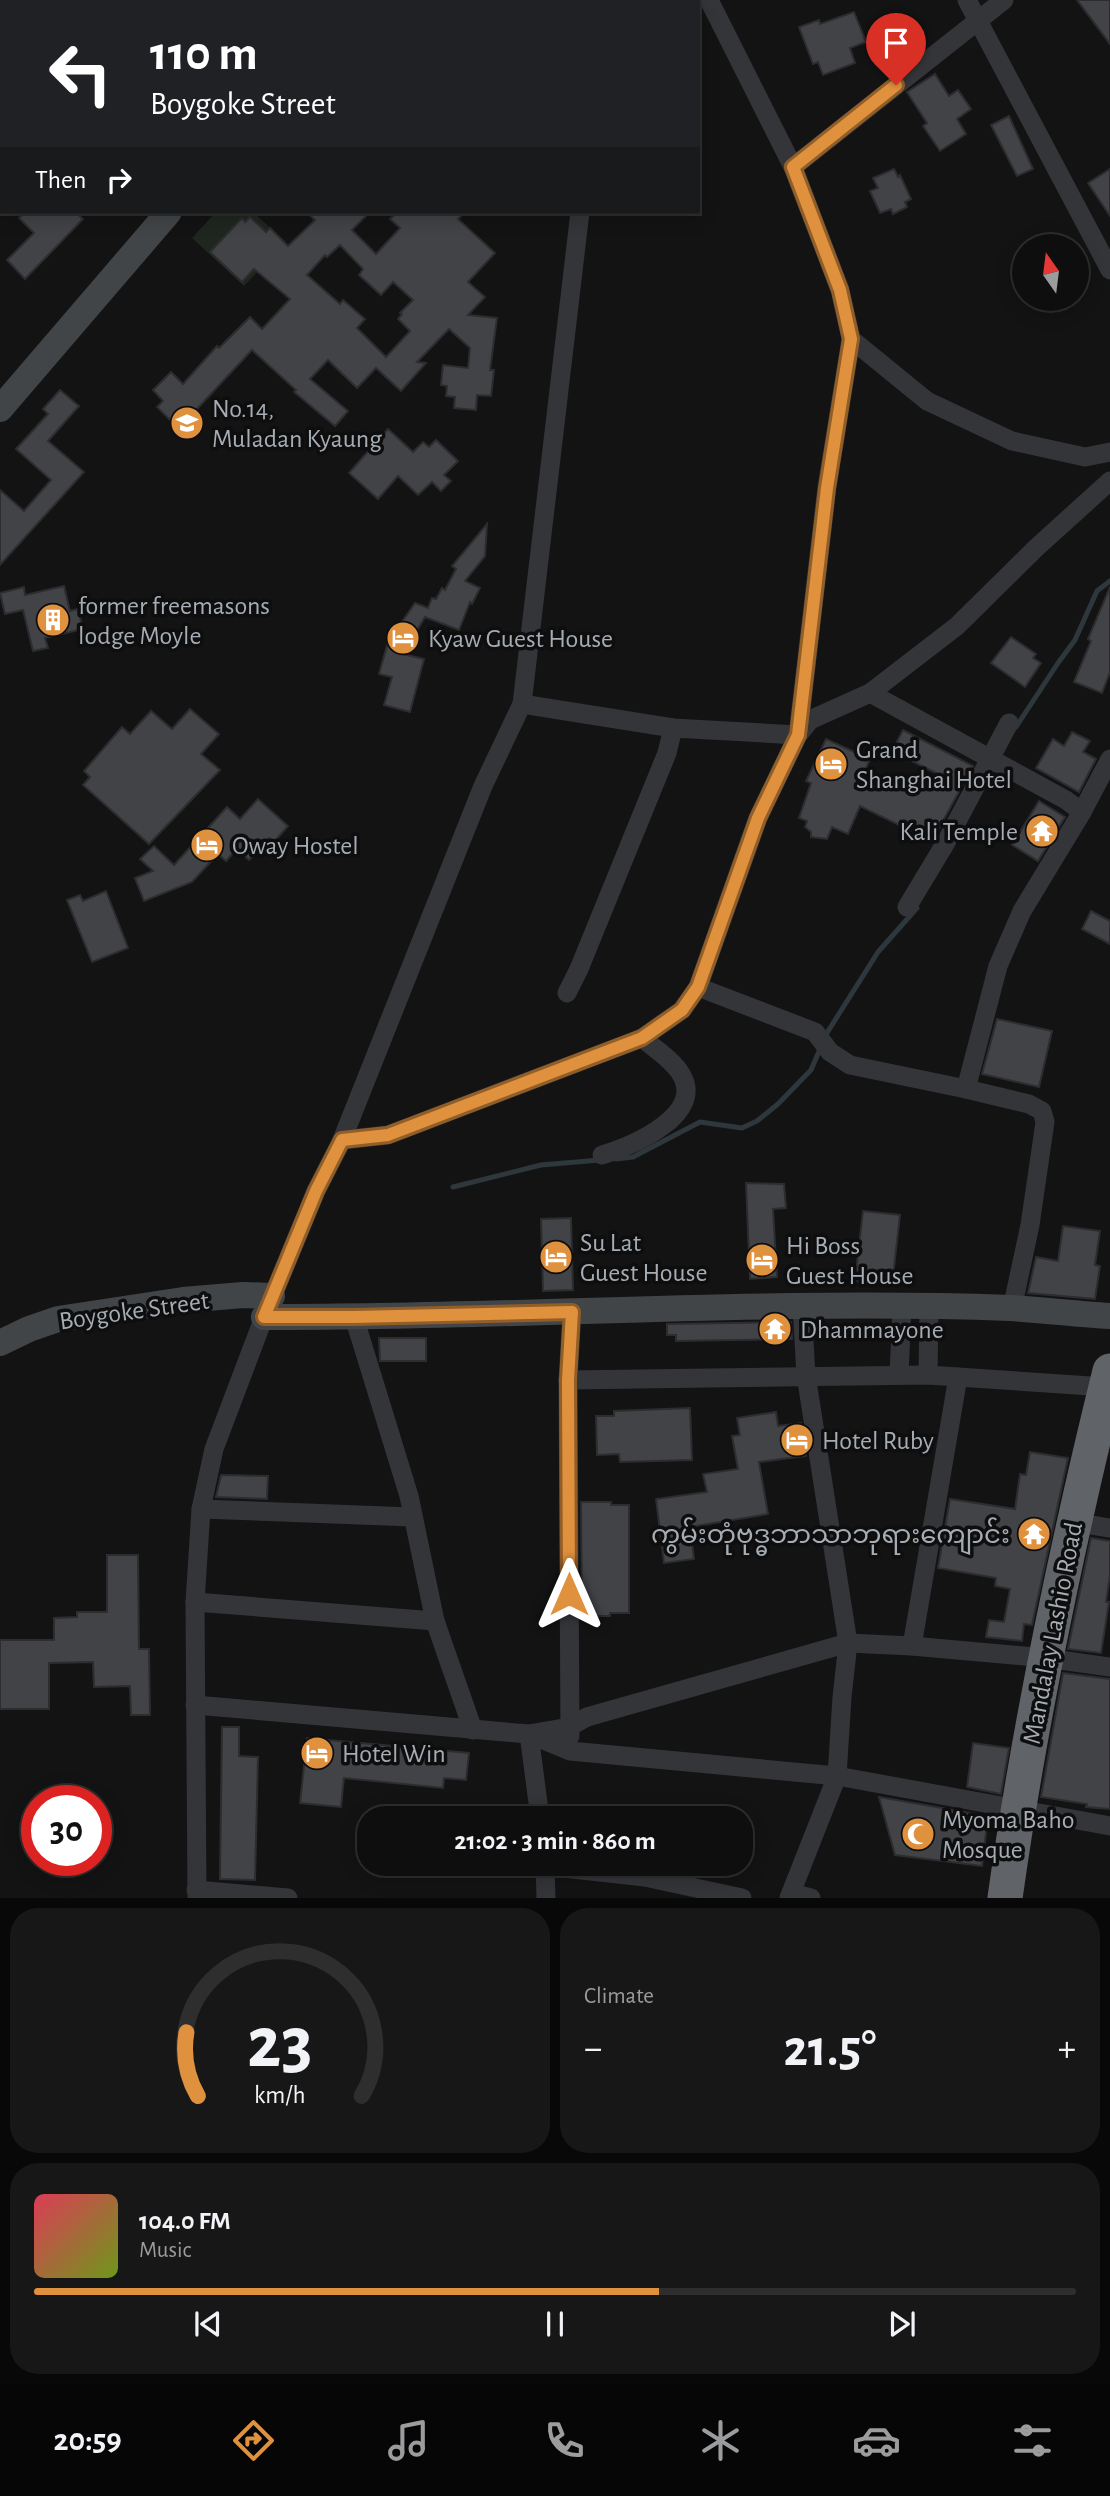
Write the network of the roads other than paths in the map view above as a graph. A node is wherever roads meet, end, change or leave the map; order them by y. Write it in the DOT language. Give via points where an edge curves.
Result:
graph roads {
  1 [pos="709,0"];
  2 [pos="967,0"];
  3 [pos="1004,0"];
  4 [pos="978,20"];
  5 [pos="793,167"];
  6 [pos="167,214"];
  7 [pos="580,214"];
  8 [pos="1110,270"];
  9 [pos="851,339"];
  10 [pos="0,409"];
  11 [pos="1110,452"];
  12 [pos="1110,481"];
  13 [pos="870,693"];
  14 [pos="522,704"];
  15 [pos="1009,723"];
  16 [pos="673,728"];
  17 [pos="798,735"];
  18 [pos="990,758"];
  19 [pos="1110,759"];
  20 [pos="1082,812"];
  21 [pos="907,907"];
  22 [pos="698,987"];
  23 [pos="567,993"];
  24 [pos="642,1038"];
  25 [pos="966,1089"];
  26 [pos="342,1140"];
  27 [pos="602,1155"];
  28 [pos="268,1306"];
  29 [pos="802,1307"];
  30 [pos="902,1307"];
  31 [pos="929,1307"];
  32 [pos="1012,1308"];
  33 [pos="572,1312"];
  34 [pos="354,1317"];
  35 [pos="1110,1317"];
  36 [pos="0,1343"];
  37 [pos="806,1375"];
  38 [pos="899,1375"];
  39 [pos="928,1375"];
  40 [pos="958,1377"];
  41 [pos="1108,1379"];
  42 [pos="568,1380"];
  43 [pos="201,1508"];
  44 [pos="412,1517"];
  45 [pos="1073,1522"];
  46 [pos="1110,1528"];
  47 [pos="195,1602"];
  48 [pos="435,1621"];
  49 [pos="848,1643"];
  50 [pos="912,1646"];
  51 [pos="1046,1658"];
  52 [pos="1110,1667"];
  53 [pos="195,1705"];
  54 [pos="569,1727"];
  55 [pos="472,1730"];
  56 [pos="529,1734"];
  57 [pos="570,1751"];
  58 [pos="837,1776"];
  59 [pos="538,1806"];
  60 [pos="1017,1809"];
  61 [pos="1110,1826"];
  62 [pos="545,1876"];
  63 [pos="637,1876"];
  64 [pos="196,1894"];
  65 [pos="790,1895"];
  66 [pos="288,1898"];
  67 [pos="546,1898"];
  68 [pos="742,1898"];
  69 [pos="811,1898"];
  70 [pos="1005,1898"];
  1 -- 5 [label="street"];
  2 -- 4 [label="street"];
  3 -- 4 [label="street"];
  4 -- 5 [label="street"];
  4 -- 8 [label="street"];
  5 -- 9 [label="street" via="840,290"];
  6 -- 10 [label="street"];
  7 -- 14 [label="street"];
  9 -- 11 [label="street" via="927,401 1012,441 1085,457"];
  9 -- 17 [label="street" via="827,488"];
  12 -- 13 [label="street" via="957,626"];
  13 -- 17 [label="street" via="810,720"];
  13 -- 18 [label="street"];
  14 -- 16 [label="street"];
  14 -- 26 [label="street" via="483,786"];
  15 -- 18 [label="street"];
  16 -- 17 [label="street"];
  16 -- 23 [label="street" via="662,766"];
  17 -- 22 [label="street" via="758,818"];
  18 -- 20 [label="street"];
  18 -- 21 [label="street"];
  19 -- 20 [label="street"];
  20 -- 25 [label="street" via="1026,902 998,966"];
  22 -- 24 [label="street" via="682,1010"];
  22 -- 25 [label="street" via="815,1032 830,1052 850,1065"];
  24 -- 26 [label="street" via="388,1135"];
  24 -- 27 [label="street" via="680,1071 686,1095 678,1112 658,1131"];
  25 -- 32 [label="street" via="1028,1104 1042,1111 1045,1122"];
  26 -- 28 [label="street"];
  28 -- 34 [label="street, Boygoke Street"];
  28 -- 36 [label="street, Boygoke Street" via="243,1295 183,1300 58,1319"];
  28 -- 43 [label="street" via="214,1449"];
  29 -- 30 [label="street, Boygoke Street"];
  29 -- 33 [label="street, Boygoke Street"];
  29 -- 37 [label="street"];
  30 -- 31 [label="street, Boygoke Street"];
  30 -- 38 [label="street"];
  31 -- 32 [label="street, Boygoke Street"];
  31 -- 39 [label="street"];
  32 -- 35 [label="street, Boygoke Street"];
  33 -- 34 [label="street, Boygoke Street"];
  33 -- 42 [label="street"];
  34 -- 44 [label="street"];
  37 -- 38 [label="street"];
  37 -- 42 [label="street"];
  37 -- 49 [label="street"];
  38 -- 39 [label="street"];
  39 -- 40 [label="street"];
  40 -- 41 [label="street"];
  40 -- 50 [label="street"];
  41 -- 45 [label="highway, Mandalay Lashio Road"];
  42 -- 54 [label="street"];
  43 -- 44 [label="street"];
  43 -- 47 [label="street"];
  44 -- 48 [label="street"];
  45 -- 46 [label="street"];
  45 -- 51 [label="highway, Mandalay Lashio Road"];
  47 -- 48 [label="street"];
  47 -- 53 [label="street"];
  48 -- 55 [label="street"];
  49 -- 50 [label="street"];
  49 -- 54 [label="street" via="587,1717"];
  49 -- 58 [label="street"];
  50 -- 51 [label="street"];
  51 -- 52 [label="street"];
  51 -- 60 [label="highway, Mandalay Lashio Road"];
  53 -- 55 [label="street"];
  53 -- 64 [label="street"];
  54 -- 56 [label="street"];
  54 -- 57 [label="street"];
  55 -- 56 [label="street"];
  56 -- 57 [label="street"];
  56 -- 59 [label="street"];
  57 -- 58 [label="street"];
  58 -- 60 [label="street"];
  58 -- 65 [label="street"];
  60 -- 61 [label="street"];
  60 -- 70 [label="highway, Mandalay Lashio Road"];
  62 -- 67 [label="street"];
  63 -- 68 [label="street"];
  64 -- 66 [label="street"];
  65 -- 69 [label="street"];
}
